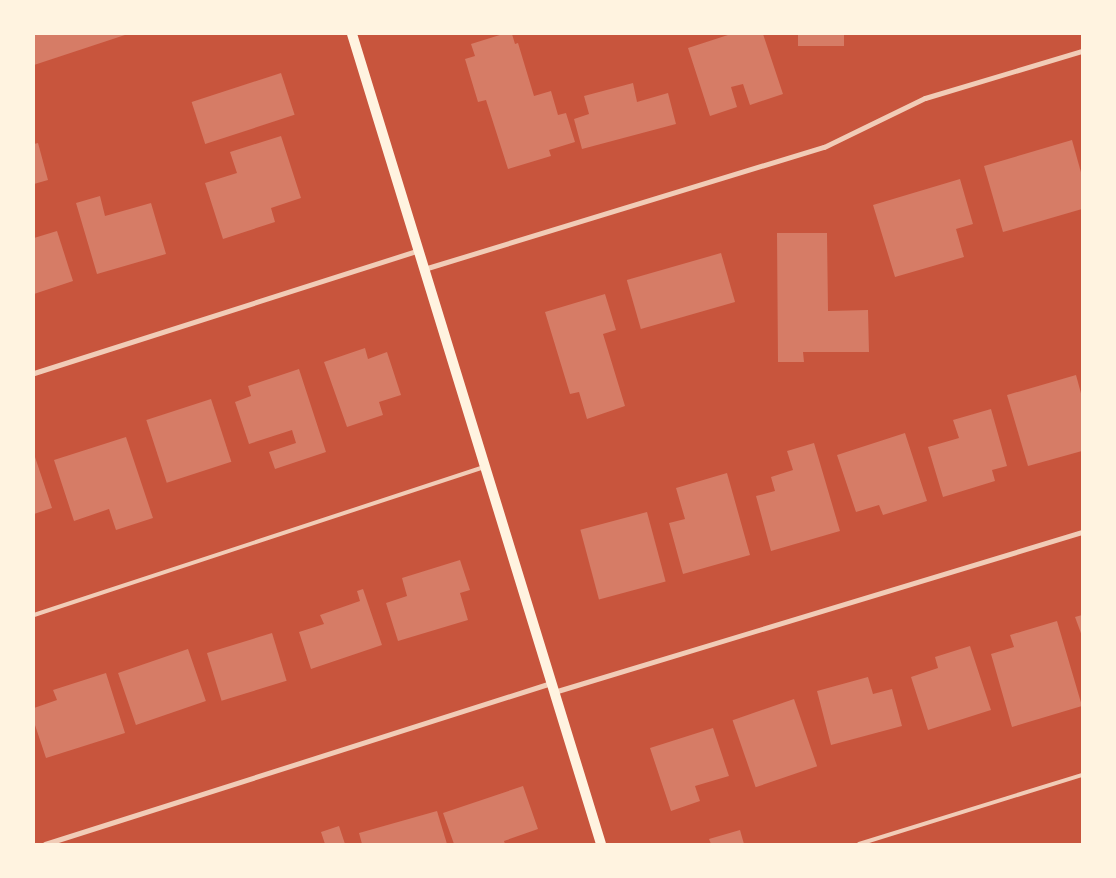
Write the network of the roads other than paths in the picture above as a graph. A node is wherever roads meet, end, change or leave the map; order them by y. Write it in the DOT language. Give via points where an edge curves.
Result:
graph roads {
  1 [pos="352,34"];
  2 [pos="1082,51"];
  3 [pos="418,250"];
  4 [pos="424,269"];
  5 [pos="34,373"];
  6 [pos="484,466"];
  7 [pos="1082,532"];
  8 [pos="34,615"];
  9 [pos="553,687"];
  10 [pos="1082,775"];
  11 [pos="45,844"];
  12 [pos="601,844"];
  13 [pos="859,844"];
  1 -- 3 [label="main road"];
  2 -- 4 [label="street" via="925,98 824,147"];
  3 -- 4 [label="main road"];
  3 -- 5 [label="street"];
  4 -- 6 [label="main road"];
  6 -- 8 [label="lane"];
  6 -- 9 [label="main road"];
  7 -- 9 [label="street"];
  9 -- 11 [label="street"];
  9 -- 12 [label="main road"];
  10 -- 13 [label="lane"];
}
